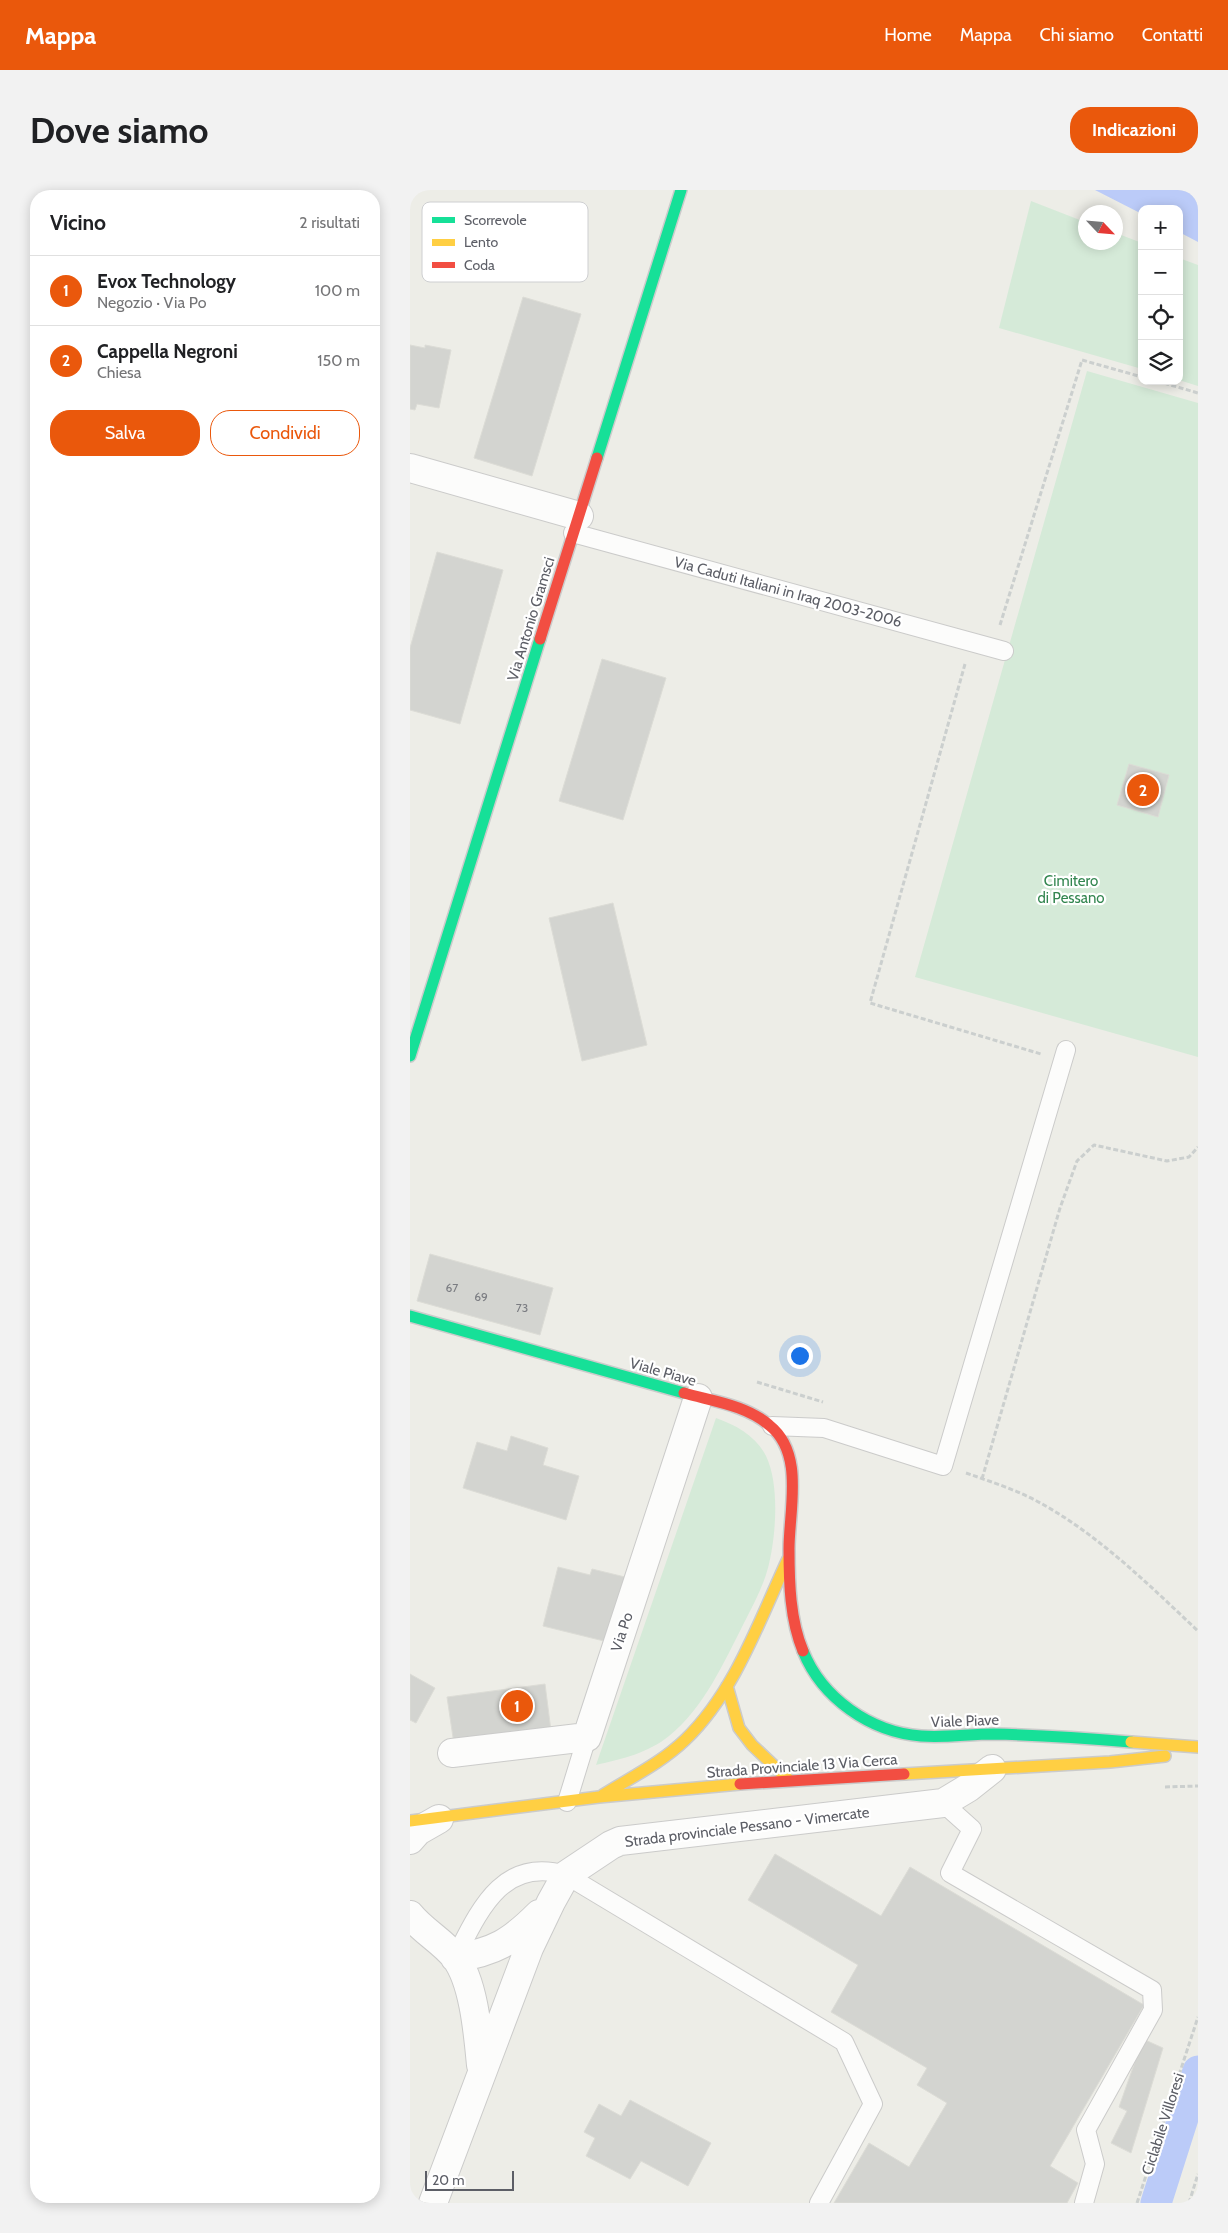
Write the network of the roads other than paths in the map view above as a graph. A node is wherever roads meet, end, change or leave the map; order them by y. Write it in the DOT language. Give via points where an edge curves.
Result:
graph roads {
  1 [pos="681,190"];
  2 [pos="410,468"];
  3 [pos="576,525"];
  4 [pos="999,649"];
  5 [pos="1065,1055"];
  6 [pos="410,1056"];
  7 [pos="410,1316"];
  8 [pos="698,1398"];
  9 [pos="772,1426"];
  10 [pos="788,1559"];
  11 [pos="727,1686"];
  12 [pos="587,1736"];
  13 [pos="1198,1747"];
  14 [pos="452,1753"];
  15 [pos="1198,1753"];
  16 [pos="992,1769"];
  17 [pos="789,1780"];
  18 [pos="599,1798"];
  19 [pos="567,1802"];
  20 [pos="943,1803"];
  21 [pos="439,1818"];
  22 [pos="410,1821"];
  23 [pos="410,1840"];
  24 [pos="566,1875"];
  25 [pos="551,1902"];
  26 [pos="410,1915"];
  27 [pos="455,1958"];
  28 [pos="481,2072"];
  29 [pos="433,2203"];
  30 [pos="819,2203"];
  31 [pos="1084,2203"];
  1 -- 3 [label="street, Via Antonio Gramsci"];
  2 -- 3 [label="street" via="532,503"];
  3 -- 4 [label="lane, Via Caduti Italiani in Iraq 2003-2006"];
  3 -- 6 [label="street, Via Antonio Gramsci"];
  5 -- 9 [label="lane" via="943,1466 824,1428"];
  7 -- 8 [label="street, Viale Piave"];
  8 -- 9 [label="street, Viale Piave" via="739,1408"];
  8 -- 12 [label="street, Via Po"];
  9 -- 10 [label="street, Viale Piave" via="781,1437 792,1480"];
  10 -- 11 [label="street, Viale Piave"];
  10 -- 13 [label="street, Viale Piave" via="795,1630 809,1667 842,1704 869,1720 928,1738 991,1734"];
  11 -- 17 [label="street" via="740,1728 752,1745"];
  11 -- 18 [label="street, Viale Piave" via="682,1742"];
  12 -- 14 [label="street"];
  12 -- 19 [label="lane"];
  15 -- 16 [label="street, Strada Provinciale 13 Via Cerca"];
  16 -- 17 [label="street, Strada Provinciale 13 Via Cerca"];
  16 -- 20 [label="street, Strada provinciale Pessano - Vimercate"];
  17 -- 18 [label="street, Strada Provinciale 13 Via Cerca"];
  18 -- 19 [label="street, Strada Provinciale 13 Via Cerca"];
  19 -- 21 [label="street, Strada Provinciale 13 Via Cerca"];
  20 -- 24 [label="street, Strada provinciale Pessano - Vimercate" via="620,1841"];
  20 -- 31 [label="lane" via="972,1828 950,1873 1152,1990 1153,2010 1086,2130 1095,2164"];
  21 -- 22 [label="street, Strada Provinciale 13 Via Cerca"];
  21 -- 23 [label="street"];
  24 -- 25 [label="street, Strada provinciale Pessano - Vimercate"];
  24 -- 27 [label="lane" via="550,1870 531,1872 504,1884 478,1913"];
  24 -- 30 [label="lane" via="844,2042 873,2104"];
  25 -- 27 [label="street" via="517,1936 495,1948"];
  25 -- 28 [label="street, Strada provinciale Pessano - Vimercate"];
  26 -- 27 [label="street"];
  27 -- 28 [label="street" via="465,1979 477,2023"];
  28 -- 29 [label="street, Strada provinciale Pessano - Vimercate"];
}
